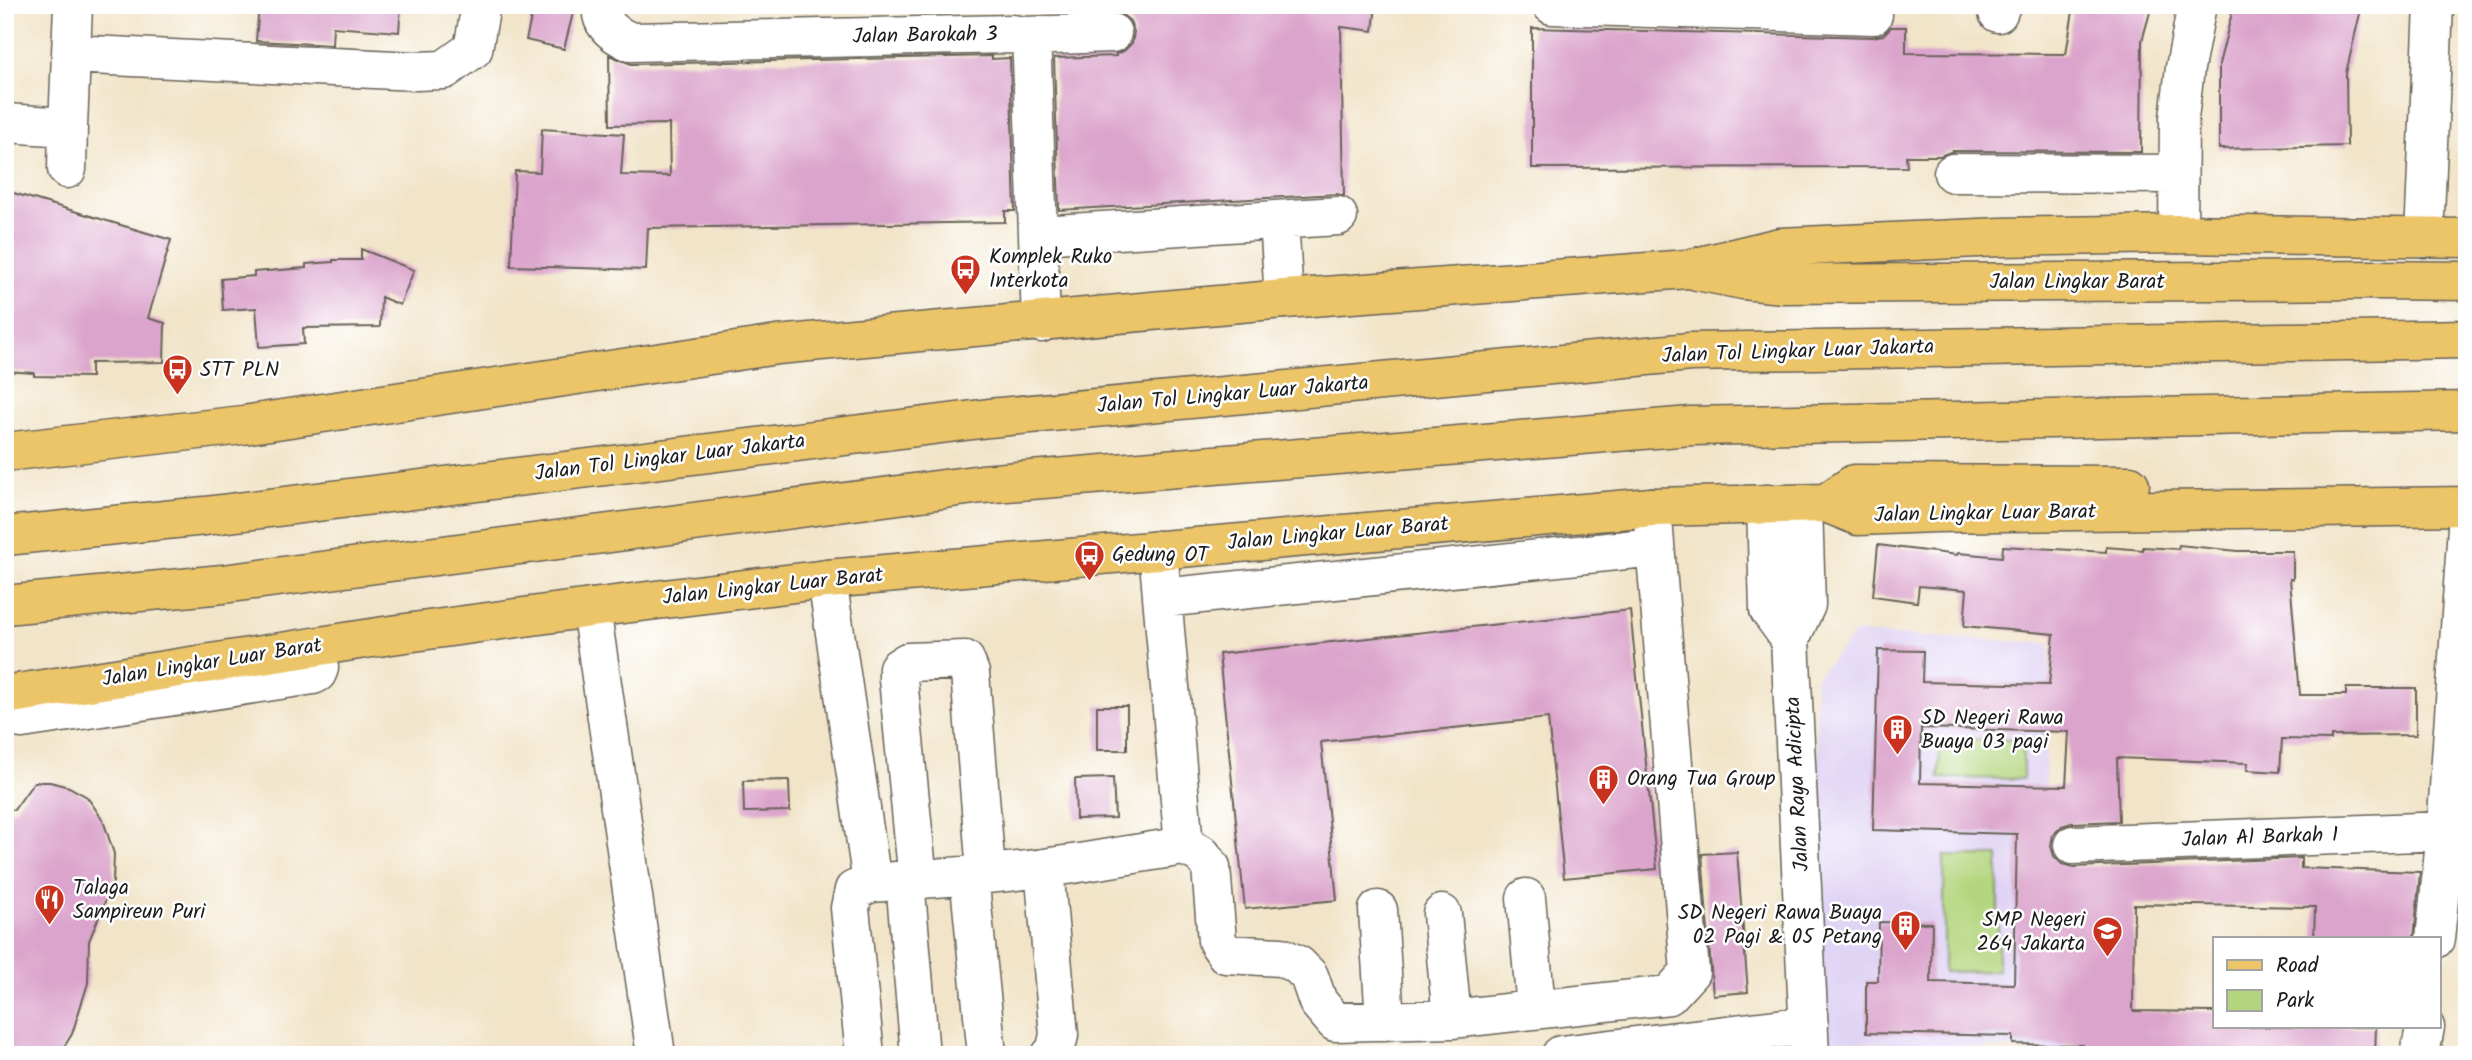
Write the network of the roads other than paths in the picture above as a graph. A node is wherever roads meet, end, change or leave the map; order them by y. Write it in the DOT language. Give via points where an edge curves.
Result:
graph roads {
  1 [pos="73,5"];
  2 [pos="481,5"];
  3 [pos="602,5"];
  4 [pos="1552,5"];
  5 [pos="2197,5"];
  6 [pos="2434,5"];
  7 [pos="1617,7"];
  8 [pos="1797,9"];
  9 [pos="1873,15"];
  10 [pos="1112,33"];
  11 [pos="1024,36"];
  12 [pos="71,54"];
  13 [pos="5,123"];
  14 [pos="68,127"];
  15 [pos="66,169"];
  16 [pos="1953,173"];
  17 [pos="2178,174"];
  18 [pos="1338,216"];
  19 [pos="1279,220"];
  20 [pos="2178,234"];
  21 [pos="1039,235"];
  22 [pos="2424,238"];
  23 [pos="2467,238"];
  24 [pos="1688,269"];
  25 [pos="2467,281"];
  26 [pos="1284,299"];
  27 [pos="1041,323"];
  28 [pos="2467,339"];
  29 [pos="2467,411"];
  30 [pos="5,453"];
  31 [pos="2467,485"];
  32 [pos="1798,504"];
  33 [pos="2467,506"];
  34 [pos="1652,507"];
  35 [pos="2467,527"];
  36 [pos="5,536"];
  37 [pos="1656,547"];
  38 [pos="1158,550"];
  39 [pos="827,579"];
  40 [pos="1162,598"];
  41 [pos="5,605"];
  42 [pos="591,607"];
  43 [pos="898,668"];
  44 [pos="841,676"];
  45 [pos="7,695"];
  46 [pos="2446,831"];
  47 [pos="2073,845"];
  48 [pos="1184,846"];
  49 [pos="1044,868"];
  50 [pos="978,873"];
  51 [pos="898,881"];
  52 [pos="1526,898"];
  53 [pos="1378,910"];
  54 [pos="1442,914"];
  55 [pos="2435,937"];
  56 [pos="1536,1008"];
  57 [pos="1452,1019"];
  58 [pos="1385,1021"];
  59 [pos="2425,1028"];
  60 [pos="1810,1040"];
  61 [pos="656,1055"];
  62 [pos="865,1055"];
  63 [pos="920,1055"];
  64 [pos="987,1055"];
  65 [pos="1051,1055"];
  66 [pos="1562,1055"];
  67 [pos="2420,1055"];
  1 -- 12 [label="street"];
  2 -- 12 [label="street" via="473,49 444,70"];
  3 -- 11 [label="street, Jalan Barokah 3" via="601,15 613,34 631,42"];
  4 -- 7 [label="street"];
  5 -- 17 [label="street" via="2179,118"];
  6 -- 22 [label="street"];
  7 -- 8 [label="street"];
  8 -- 9 [label="street"];
  10 -- 11 [label="street"];
  11 -- 21 [label="street, Jalan Barokah 3" via="1032,59"];
  12 -- 14 [label="street"];
  13 -- 14 [label="street"];
  14 -- 15 [label="street"];
  16 -- 17 [label="street"];
  17 -- 20 [label="street"];
  18 -- 19 [label="street"];
  19 -- 21 [label="street"];
  19 -- 26 [label="street"];
  20 -- 22 [label="main road"];
  20 -- 24 [label="main road" via="1780,247"];
  21 -- 27 [label="street, Jalan Barokah 3"];
  22 -- 23 [label="main road"];
  24 -- 25 [label="main road, Jalan Lingkar Barat" via="1783,285"];
  24 -- 26 [label="main road"];
  26 -- 27 [label="main road"];
  27 -- 30 [label="main road" via="777,345 243,425"];
  28 -- 36 [label="main road, Jalan Tol Lingkar Luar Jakarta" via="1690,352 989,418 205,516"];
  29 -- 41 [label="main road" via="1677,427 982,484 223,584"];
  31 -- 32 [label="main road" via="1854,484"];
  32 -- 33 [label="main road, Jalan Lingkar Luar Barat" via="1858,516"];
  32 -- 34 [label="main road, Jalan Lingkar Luar Barat"];
  32 -- 60 [label="street, Jalan Raya Adicipta" via="1806,605 1790,639"];
  34 -- 37 [label="street"];
  34 -- 38 [label="main road, Jalan Lingkar Luar Barat"];
  35 -- 46 [label="street"];
  37 -- 40 [label="street"];
  37 -- 56 [label="street" via="1690,972 1668,995"];
  38 -- 39 [label="main road, Jalan Lingkar Luar Barat"];
  38 -- 40 [label="street"];
  39 -- 42 [label="main road, Jalan Lingkar Luar Barat"];
  39 -- 44 [label="street"];
  40 -- 48 [label="street"];
  42 -- 45 [label="main road, Jalan Lingkar Luar Barat"];
  42 -- 61 [label="street"];
  43 -- 44 [label="street"];
  43 -- 50 [label="street" via="907,662 965,660 970,673"];
  43 -- 51 [label="street"];
  44 -- 51 [label="street"];
  46 -- 47 [label="street, Jalan Al Barkah 1"];
  46 -- 55 [label="street"];
  48 -- 49 [label="street"];
  48 -- 58 [label="street" via="1200,854 1211,867 1217,941 1226,954 1281,957 1298,965 1335,1022"];
  49 -- 50 [label="street"];
  49 -- 65 [label="street" via="1059,1035"];
  50 -- 51 [label="street"];
  50 -- 64 [label="street"];
  51 -- 62 [label="street" via="854,890 850,908"];
  51 -- 63 [label="street"];
  52 -- 56 [label="street"];
  53 -- 58 [label="street"];
  54 -- 57 [label="street"];
  56 -- 57 [label="street"];
  57 -- 58 [label="street"];
  59 -- 67 [label="street"];
  60 -- 66 [label="street"];
}
